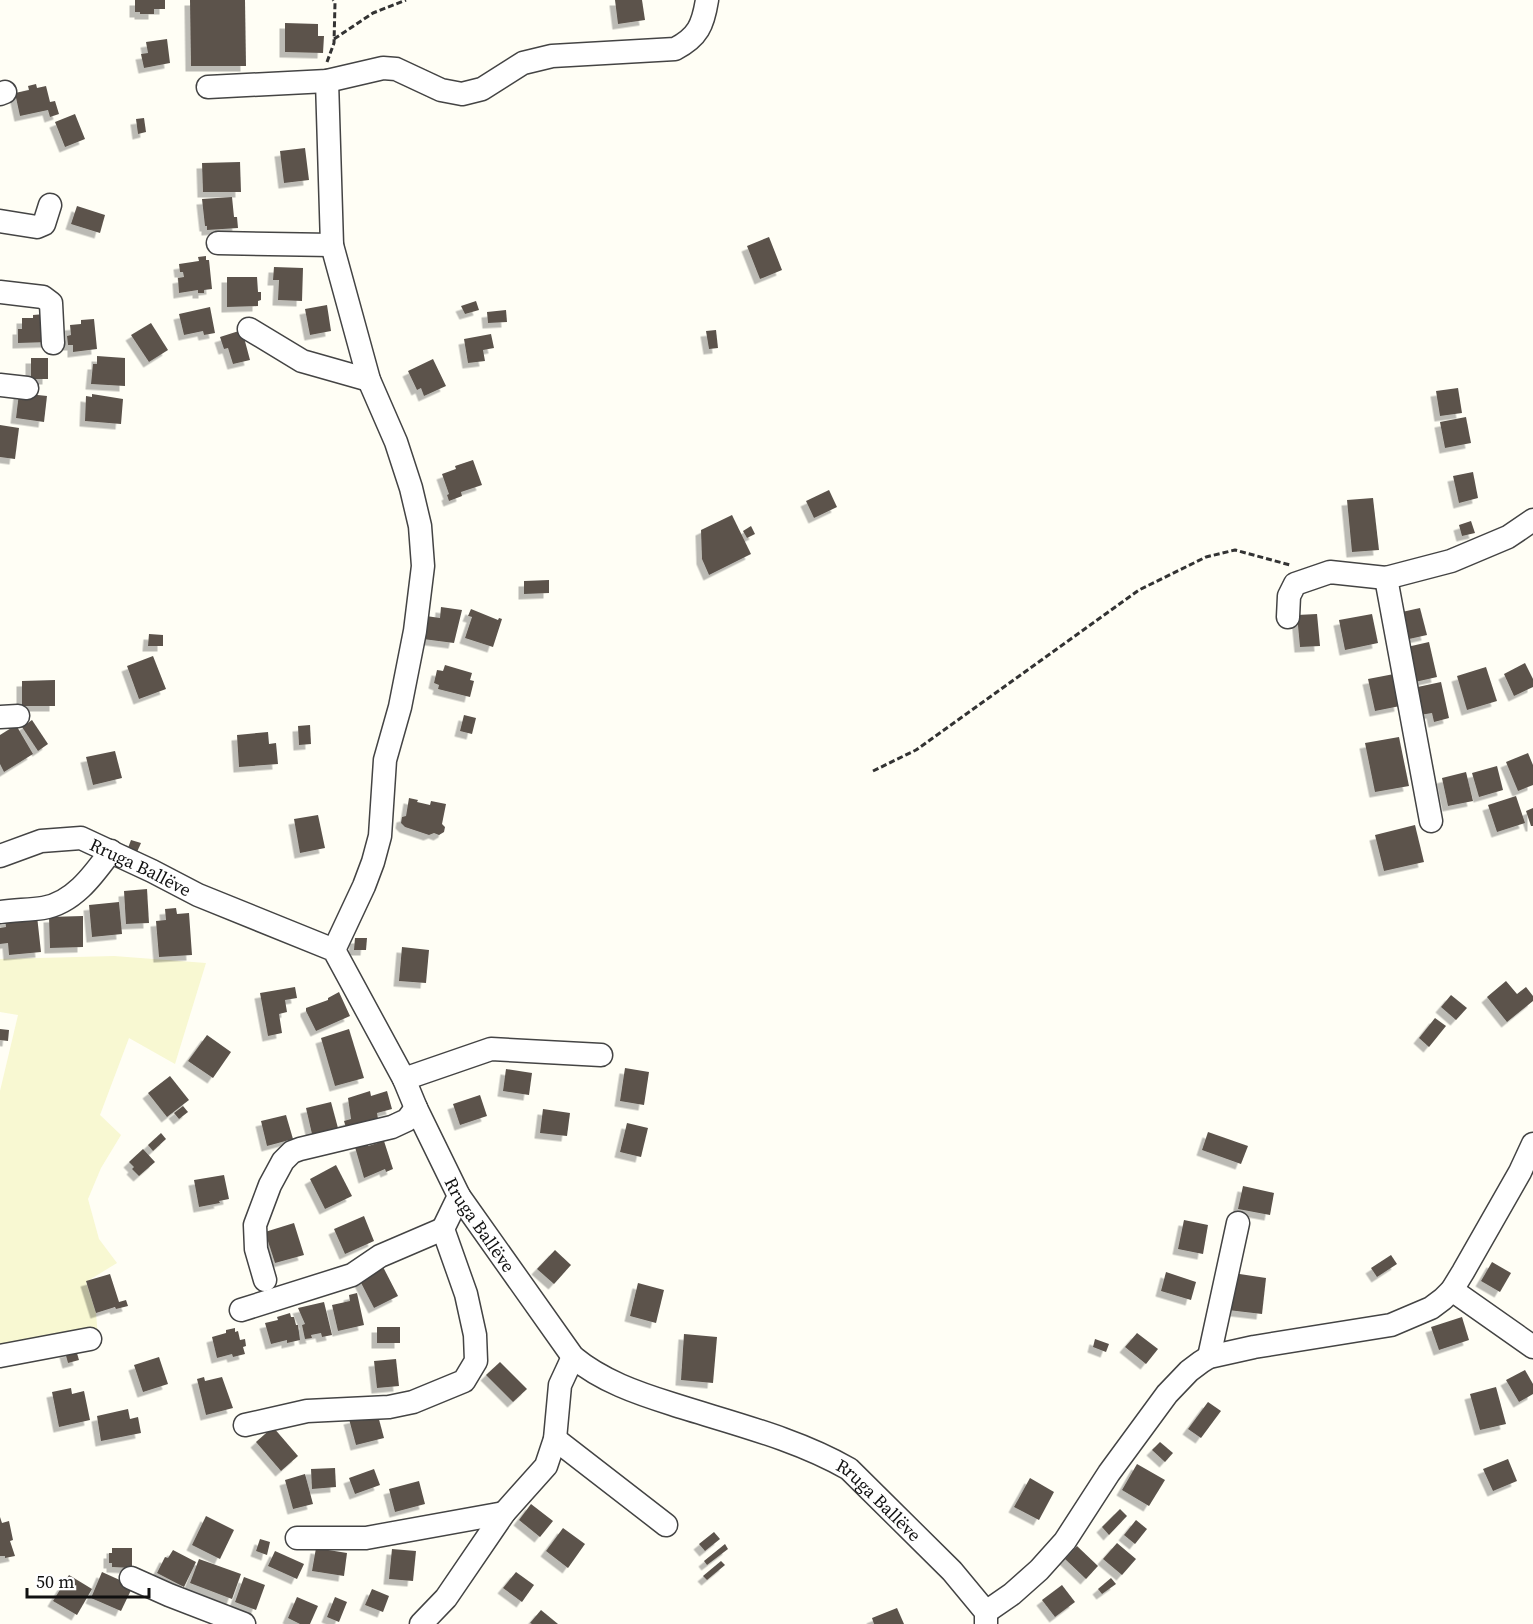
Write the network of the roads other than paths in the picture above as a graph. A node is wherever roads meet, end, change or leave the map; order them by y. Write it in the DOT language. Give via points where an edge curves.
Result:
graph roads {
  1 [pos="707,0"];
  2 [pos="324,81"];
  3 [pos="208,87"];
  4 [pos="50,205"];
  5 [pos="0,221"];
  6 [pos="218,243"];
  7 [pos="332,244"];
  8 [pos="0,292"];
  9 [pos="249,329"];
  10 [pos="53,343"];
  11 [pos="369,380"];
  12 [pos="0,386"];
  13 [pos="27,388"];
  14 [pos="1533,520"];
  15 [pos="1386,578"];
  16 [pos="1288,617"];
  17 [pos="1431,821"];
  18 [pos="111,851"];
  19 [pos="0,856"];
  20 [pos="0,912"];
  21 [pos="334,950"];
  22 [pos="601,1055"];
  23 [pos="404,1079"];
  24 [pos="416,1108"];
  25 [pos="1533,1144"];
  26 [pos="1526,1175"];
  27 [pos="459,1196"];
  28 [pos="1238,1223"];
  29 [pos="443,1229"];
  30 [pos="266,1280"];
  31 [pos="1452,1290"];
  32 [pos="241,1310"];
  33 [pos="90,1339"];
  34 [pos="1533,1347"];
  35 [pos="0,1356"];
  36 [pos="573,1357"];
  37 [pos="1209,1357"];
  38 [pos="245,1425"];
  39 [pos="555,1439"];
  40 [pos="504,1513"];
  41 [pos="666,1525"];
  42 [pos="297,1538"];
  43 [pos="131,1578"];
  44 [pos="986,1618"];
  45 [pos="244,1624"];
  46 [pos="421,1624"];
  1 -- 2 [label="street" via="699,28 690,41 675,49 552,56 523,63 482,88 462,94 441,90 396,69 383,68"];
  2 -- 3 [label="street"];
  2 -- 7 [label="street"];
  4 -- 5 [label="street" via="44,224 37,227"];
  6 -- 7 [label="street"];
  7 -- 11 [label="street"];
  8 -- 10 [label="street" via="43,297 51,303"];
  9 -- 11 [label="street" via="302,361"];
  11 -- 21 [label="street" via="411,488 420,526 423,566 415,632 386,760 380,836 364,886"];
  12 -- 13 [label="street"];
  14 -- 15 [label="street" via="1508,537 1451,561"];
  15 -- 16 [label="street" via="1330,572 1295,584 1289,596"];
  15 -- 17 [label="street"];
  18 -- 19 [label="street, Rruga Ballëve" via="81,838 41,841"];
  18 -- 20 [label="street" via="88,881 66,899 45,908"];
  18 -- 21 [label="street, Rruga Ballëve" via="198,895"];
  21 -- 23 [label="street, Rruga Ballëve"];
  22 -- 23 [label="street" via="491,1049"];
  23 -- 24 [label="street, Rruga Ballëve"];
  24 -- 27 [label="street, Rruga Ballëve"];
  24 -- 30 [label="street" via="407,1120 392,1127 300,1149 283,1161 254,1229"];
  25 -- 26 [label="street"];
  26 -- 31 [label="street"];
  27 -- 29 [label="street"];
  27 -- 36 [label="street, Rruga Ballëve"];
  28 -- 37 [label="street"];
  29 -- 32 [label="street" via="380,1256 352,1275"];
  29 -- 38 [label="street" via="466,1294 475,1335 476,1361 464,1381 397,1406 307,1411"];
  31 -- 34 [label="street"];
  31 -- 37 [label="street" via="1431,1308 1391,1325"];
  33 -- 35 [label="street"];
  36 -- 39 [label="street" via="560,1385"];
  36 -- 44 [label="street, Rruga Ballëve" via="631,1390 782,1440 849,1469 952,1571"];
  37 -- 44 [label="street" via="1167,1394 1065,1541"];
  39 -- 40 [label="street" via="546,1467"];
  39 -- 41 [label="street"];
  40 -- 42 [label="street" via="366,1538"];
  40 -- 46 [label="street" via="446,1598"];
  43 -- 45 [label="street"];
}
